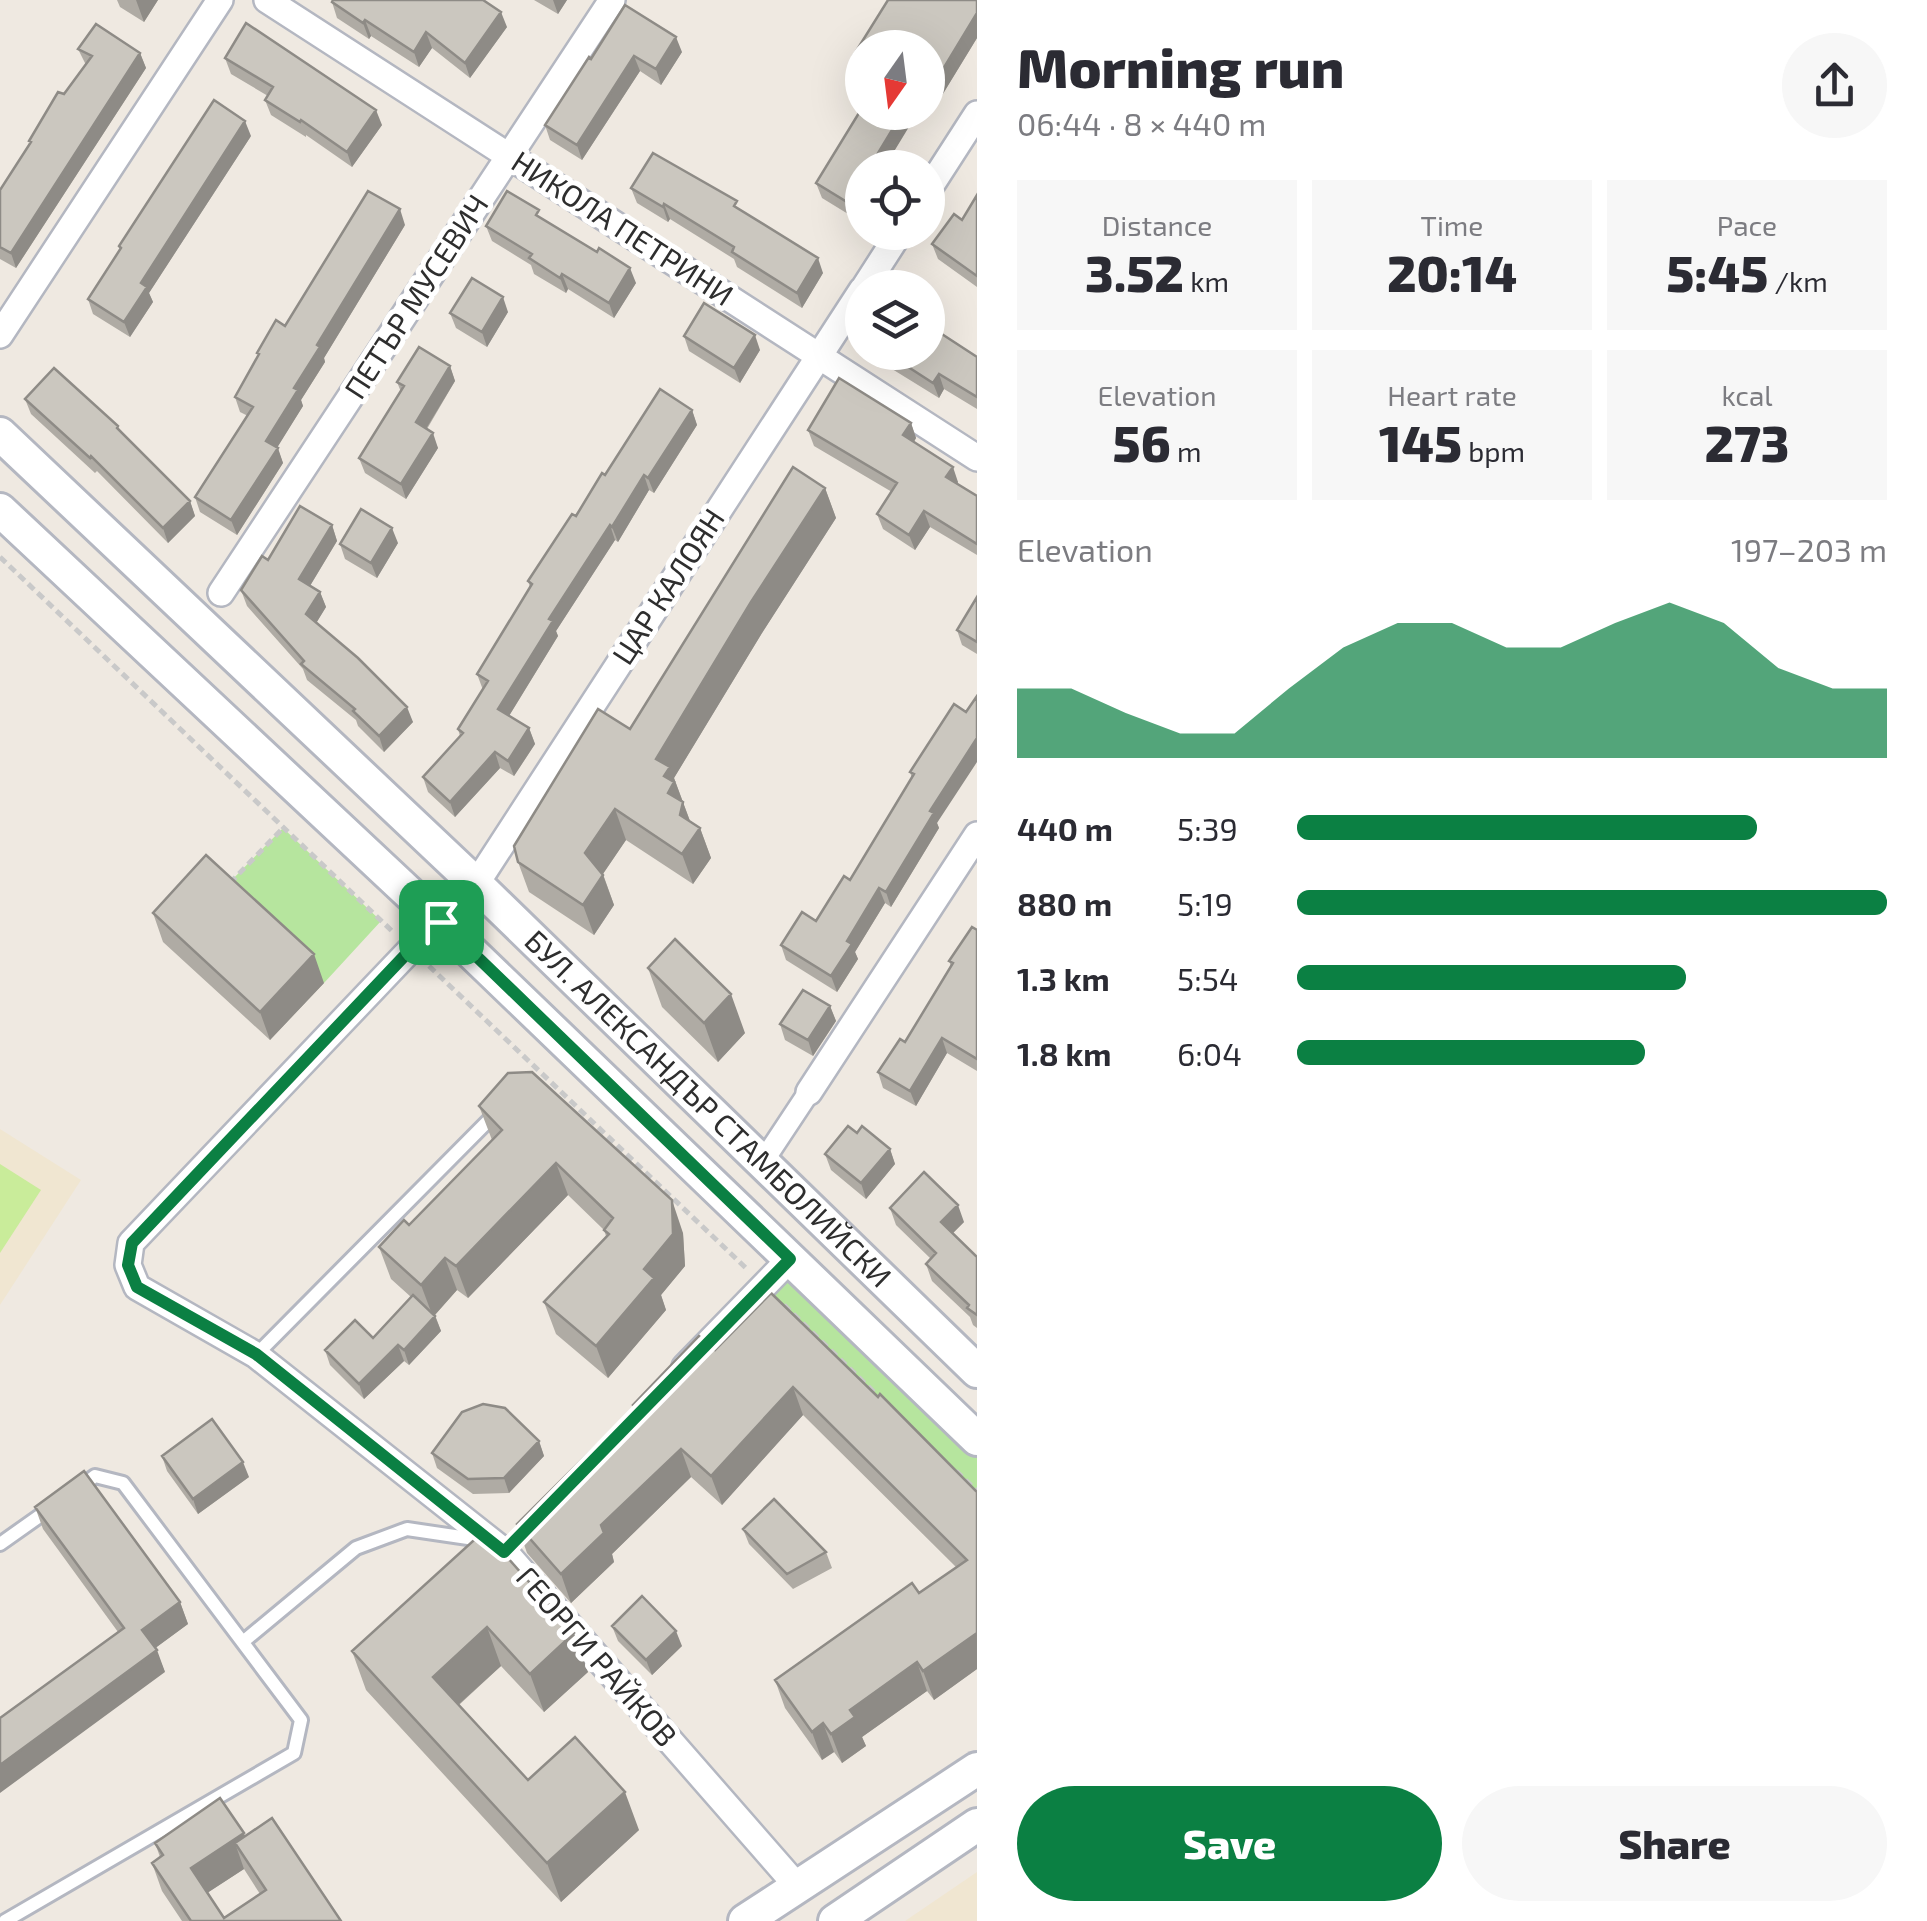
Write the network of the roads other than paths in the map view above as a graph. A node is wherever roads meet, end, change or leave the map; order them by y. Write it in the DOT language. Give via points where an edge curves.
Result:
graph roads {
  1 [pos="220,0"];
  2 [pos="267,0"];
  3 [pos="612,0"];
  4 [pos="977,114"];
  5 [pos="509,156"];
  6 [pos="945,164"];
  7 [pos="845,316"];
  8 [pos="0,335"];
  9 [pos="819,356"];
  10 [pos="0,434"];
  11 [pos="977,458"];
  12 [pos="0,510"];
  13 [pos="221,594"];
  14 [pos="202,624"];
  15 [pos="977,835"];
  16 [pos="476,884"];
  17 [pos="441,922"];
  18 [pos="810,1092"];
  19 [pos="491,1118"];
  20 [pos="762,1162"];
  21 [pos="790,1259"];
  22 [pos="256,1354"];
  23 [pos="977,1371"];
  24 [pos="668,1384"];
  25 [pos="977,1439"];
  26 [pos="0,1544"];
  27 [pos="511,1545"];
  28 [pos="244,1641"];
  29 [pos="977,1769"];
  30 [pos="977,1824"];
  31 [pos="797,1886"];
  32 [pos="5,1921"];
  33 [pos="745,1921"];
  34 [pos="835,1921"];
  1 -- 8 [label="street"];
  2 -- 5 [label="street, НИКОЛА ПЕТРИНИ"];
  3 -- 5 [label="street, ПЕТЪР МУСЕВИЧ"];
  4 -- 6 [label="street"];
  5 -- 9 [label="street, НИКОЛА ПЕТРИНИ"];
  5 -- 13 [label="street, ПЕТЪР МУСЕВИЧ"];
  7 -- 9 [label="street, ЦАР КАЛОЯН"];
  9 -- 11 [label="street, НИКОЛА ПЕТРИНИ"];
  9 -- 16 [label="street, ЦАР КАЛОЯН"];
  10 -- 14 [label="street, БУЛ. АЛЕКСАНДЪР СТАМБОЛИЙСКИ"];
  12 -- 17 [label="street, БУЛ. АЛЕКСАНДЪР СТАМБОЛИЙСКИ"];
  13 -- 14 [label="street"];
  14 -- 16 [label="street, БУЛ. АЛЕКСАНДЪР СТАМБОЛИЙСКИ"];
  15 -- 18 [label="street"];
  16 -- 17 [label="street, ЦАР КАЛОЯН"];
  16 -- 20 [label="street, БУЛ. АЛЕКСАНДЪР СТАМБОЛИЙСКИ"];
  17 -- 21 [label="street, БУЛ. АЛЕКСАНДЪР СТАМБОЛИЙСКИ"];
  17 -- 22 [label="street, ГЕОРГИ РАЙКОВ" via="132,1243 128,1265 137,1287"];
  18 -- 20 [label="street"];
  19 -- 22 [label="lane"];
  20 -- 23 [label="street, БУЛ. АЛЕКСАНДЪР СТАМБОЛИЙСКИ"];
  21 -- 24 [label="street"];
  21 -- 25 [label="street, БУЛ. АЛЕКСАНДЪР СТАМБОЛИЙСКИ"];
  22 -- 27 [label="street, ГЕОРГИ РАЙКОВ"];
  26 -- 28 [label="lane" via="95,1476 123,1483"];
  27 -- 28 [label="lane" via="406,1529 356,1548"];
  27 -- 31 [label="street, ГЕОРГИ РАЙКОВ"];
  28 -- 32 [label="lane" via="301,1720 294,1752"];
  29 -- 31 [label="street"];
  30 -- 34 [label="street"];
  31 -- 33 [label="street"];
}
